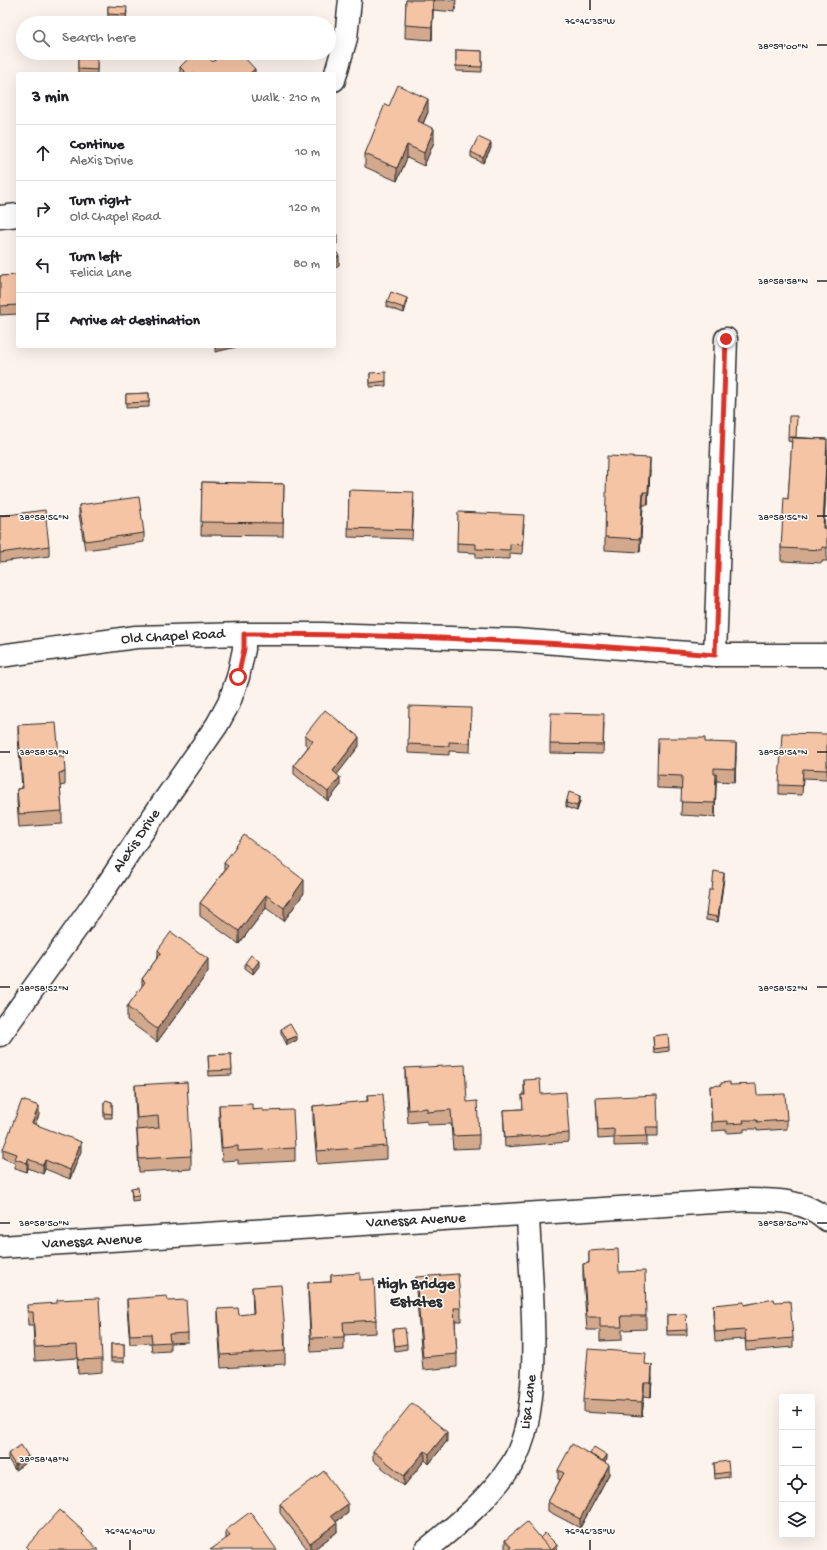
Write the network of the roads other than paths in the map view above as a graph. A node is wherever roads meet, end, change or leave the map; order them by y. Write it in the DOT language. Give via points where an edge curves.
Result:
graph roads {
  1 [pos="350,0"];
  2 [pos="336,73"];
  3 [pos="16,215"];
  4 [pos="0,217"];
  5 [pos="726,339"];
  6 [pos="244,634"];
  7 [pos="715,655"];
  8 [pos="827,655"];
  9 [pos="0,656"];
  10 [pos="0,1035"];
  11 [pos="528,1215"];
  12 [pos="827,1220"];
  13 [pos="0,1247"];
  14 [pos="426,1550"];
  1 -- 2 [label="street" via="346,38"];
  3 -- 4 [label="street"];
  5 -- 7 [label="street"];
  6 -- 7 [label="street, Old Chapel Road" via="516,640"];
  6 -- 9 [label="street, Old Chapel Road" via="136,637"];
  6 -- 10 [label="street, Alexis Drive" via="244,649 238,677 229,703 217,725 104,890"];
  7 -- 8 [label="street, Old Chapel Road"];
  11 -- 12 [label="street, Vanessa Avenue" via="766,1200 800,1205"];
  11 -- 13 [label="street, Vanessa Avenue"];
  11 -- 14 [label="street, Lisa Lane" via="533,1361 531,1402 524,1437 512,1464 481,1502"];
}
